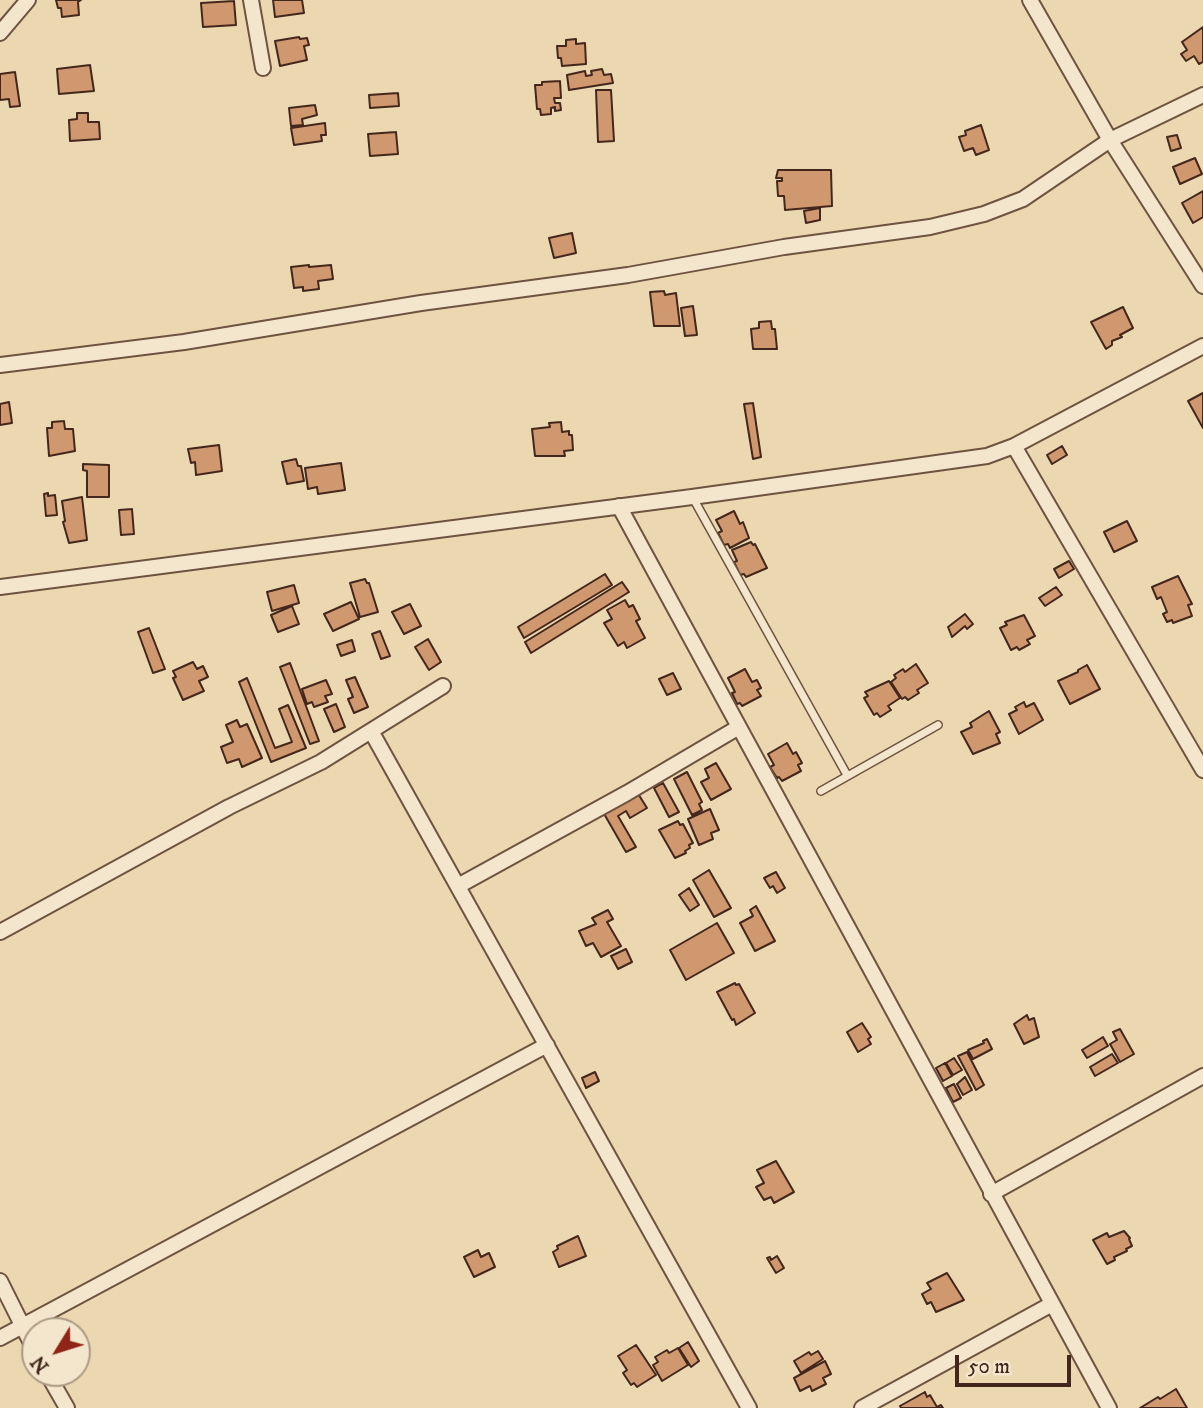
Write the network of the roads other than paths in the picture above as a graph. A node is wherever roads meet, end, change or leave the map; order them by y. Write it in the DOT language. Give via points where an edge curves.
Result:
graph roads {
  1 [pos="28,0"];
  2 [pos="251,0"];
  3 [pos="1030,0"];
  4 [pos="0,33"];
  5 [pos="263,68"];
  6 [pos="1203,95"];
  7 [pos="1110,140"];
  8 [pos="1203,286"];
  9 [pos="1203,346"];
  10 [pos="0,365"];
  11 [pos="1014,446"];
  12 [pos="692,497"];
  13 [pos="619,506"];
  14 [pos="0,587"];
  15 [pos="443,686"];
  16 [pos="938,724"];
  17 [pos="738,726"];
  18 [pos="371,731"];
  19 [pos="1203,770"];
  20 [pos="847,775"];
  21 [pos="821,790"];
  22 [pos="458,886"];
  23 [pos="0,932"];
  24 [pos="547,1045"];
  25 [pos="1203,1076"];
  26 [pos="991,1194"];
  27 [pos="0,1281"];
  28 [pos="1052,1304"];
  29 [pos="38,1317"];
  30 [pos="21,1326"];
  31 [pos="0,1338"];
  32 [pos="55,1387"];
  33 [pos="67,1408"];
  34 [pos="749,1408"];
  35 [pos="862,1408"];
  36 [pos="1109,1408"];
  1 -- 4 [label="street"];
  2 -- 5 [label="street"];
  3 -- 7 [label="street"];
  6 -- 7 [label="street"];
  7 -- 8 [label="street"];
  7 -- 10 [label="street" via="1023,199 930,227 184,342"];
  9 -- 11 [label="street"];
  11 -- 12 [label="street" via="986,456"];
  11 -- 19 [label="street"];
  12 -- 13 [label="street"];
  12 -- 20 [label="lane"];
  13 -- 14 [label="street"];
  13 -- 17 [label="street"];
  15 -- 18 [label="street"];
  16 -- 20 [label="lane"];
  17 -- 22 [label="street"];
  17 -- 26 [label="street"];
  18 -- 22 [label="street"];
  18 -- 23 [label="street"];
  20 -- 21 [label="lane"];
  22 -- 24 [label="street"];
  24 -- 29 [label="street"];
  24 -- 34 [label="street"];
  25 -- 26 [label="street"];
  26 -- 28 [label="street"];
  27 -- 30 [label="street"];
  28 -- 35 [label="street"];
  28 -- 36 [label="street"];
  30 -- 31 [label="street"];
  32 -- 33 [label="street"];
}
